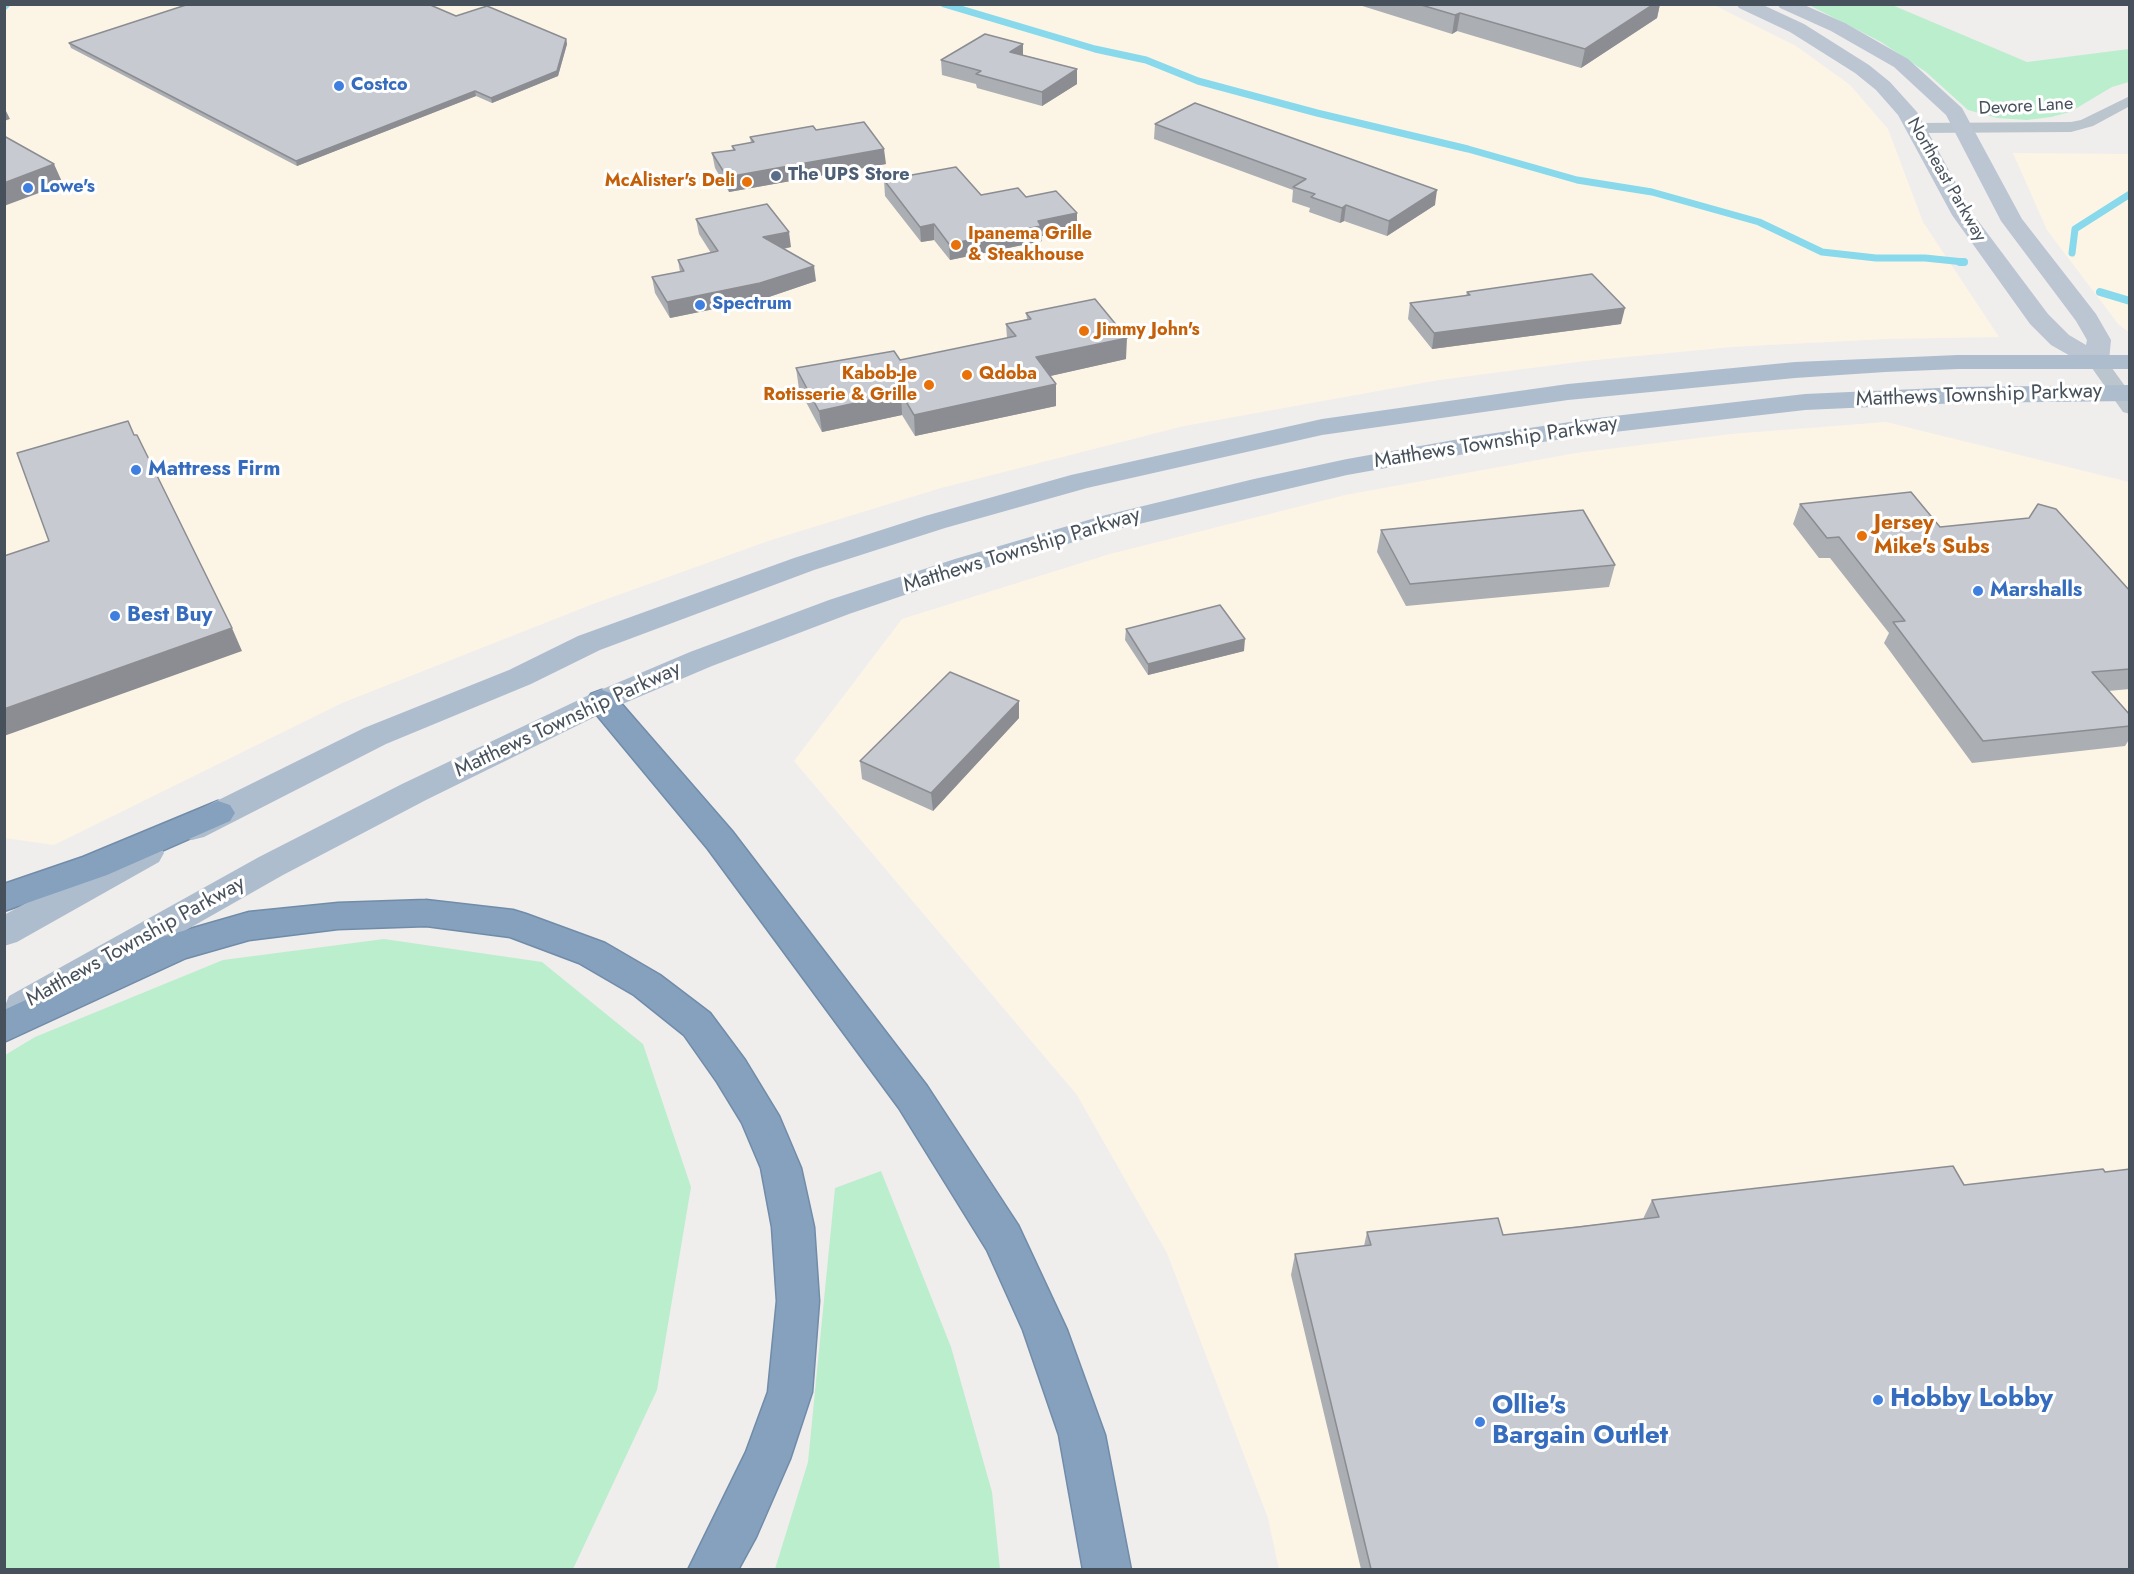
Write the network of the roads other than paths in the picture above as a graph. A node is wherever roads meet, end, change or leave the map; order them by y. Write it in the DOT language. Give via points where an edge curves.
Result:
graph roads {
  1 [pos="1745,4"];
  2 [pos="1786,4"];
  3 [pos="2130,100"];
  4 [pos="1918,128"];
  5 [pos="1965,129"];
  6 [pos="2097,361"];
  7 [pos="2130,362"];
  8 [pos="1653,384"];
  9 [pos="2126,398"];
  10 [pos="1230,446"];
  11 [pos="1280,481"];
  12 [pos="839,607"];
  13 [pos="602,701"];
  14 [pos="218,813"];
  15 [pos="4,898"];
  16 [pos="4,932"];
  17 [pos="4,1016"];
  18 [pos="4,1027"];
  19 [pos="712,1569"];
  20 [pos="1107,1569"];
  1 -- 4 [label="street, Northeast Parkway" via="1797,28 1862,69 1891,94"];
  2 -- 5 [label="street, Northeast Parkway" via="1838,27 1901,63 1955,111"];
  3 -- 5 [label="street, Devore Lane" via="2087,123 2071,127"];
  4 -- 5 [label="street, Devore Lane"];
  4 -- 6 [label="street, Northeast Parkway" via="1963,215 2039,319 2060,340"];
  5 -- 6 [label="street, Northeast Parkway" via="2012,221 2099,340"];
  6 -- 7 [label="main road, Matthews Township Parkway"];
  6 -- 8 [label="main road, Matthews Township Parkway" via="1885,365"];
  6 -- 9 [label="street, Northeast Parkway"];
  8 -- 10 [label="main road, Matthews Township Parkway" via="1344,423"];
  8 -- 11 [label="main road" via="1588,405 1295,458 1281,467"];
  9 -- 11 [label="main road, Matthews Township Parkway" via="1960,395 1805,402 1482,443"];
  10 -- 12 [label="main road" via="1232,463 1218,473 1014,527 911,564"];
  10 -- 14 [label="main road, Matthews Township Parkway" via="1081,481 935,522 682,608 375,736"];
  11 -- 12 [label="main road, Matthews Township Parkway" via="1112,522"];
  12 -- 13 [label="main road, Matthews Township Parkway"];
  13 -- 17 [label="main road, Matthews Township Parkway" via="281,860"];
  13 -- 20 [label="highway" via="720,840 913,1097 1003,1238 1045,1330 1082,1435"];
  14 -- 15 [label="highway" via="95,866"];
  14 -- 16 [label="main road, Matthews Township Parkway"];
  18 -- 19 [label="highway" via="176,947 249,926 338,916 426,913 513,924 592,953 646,985 697,1024 759,1116 781,1168 793,1227 798,1301 790,1392 767,1459"];
}
